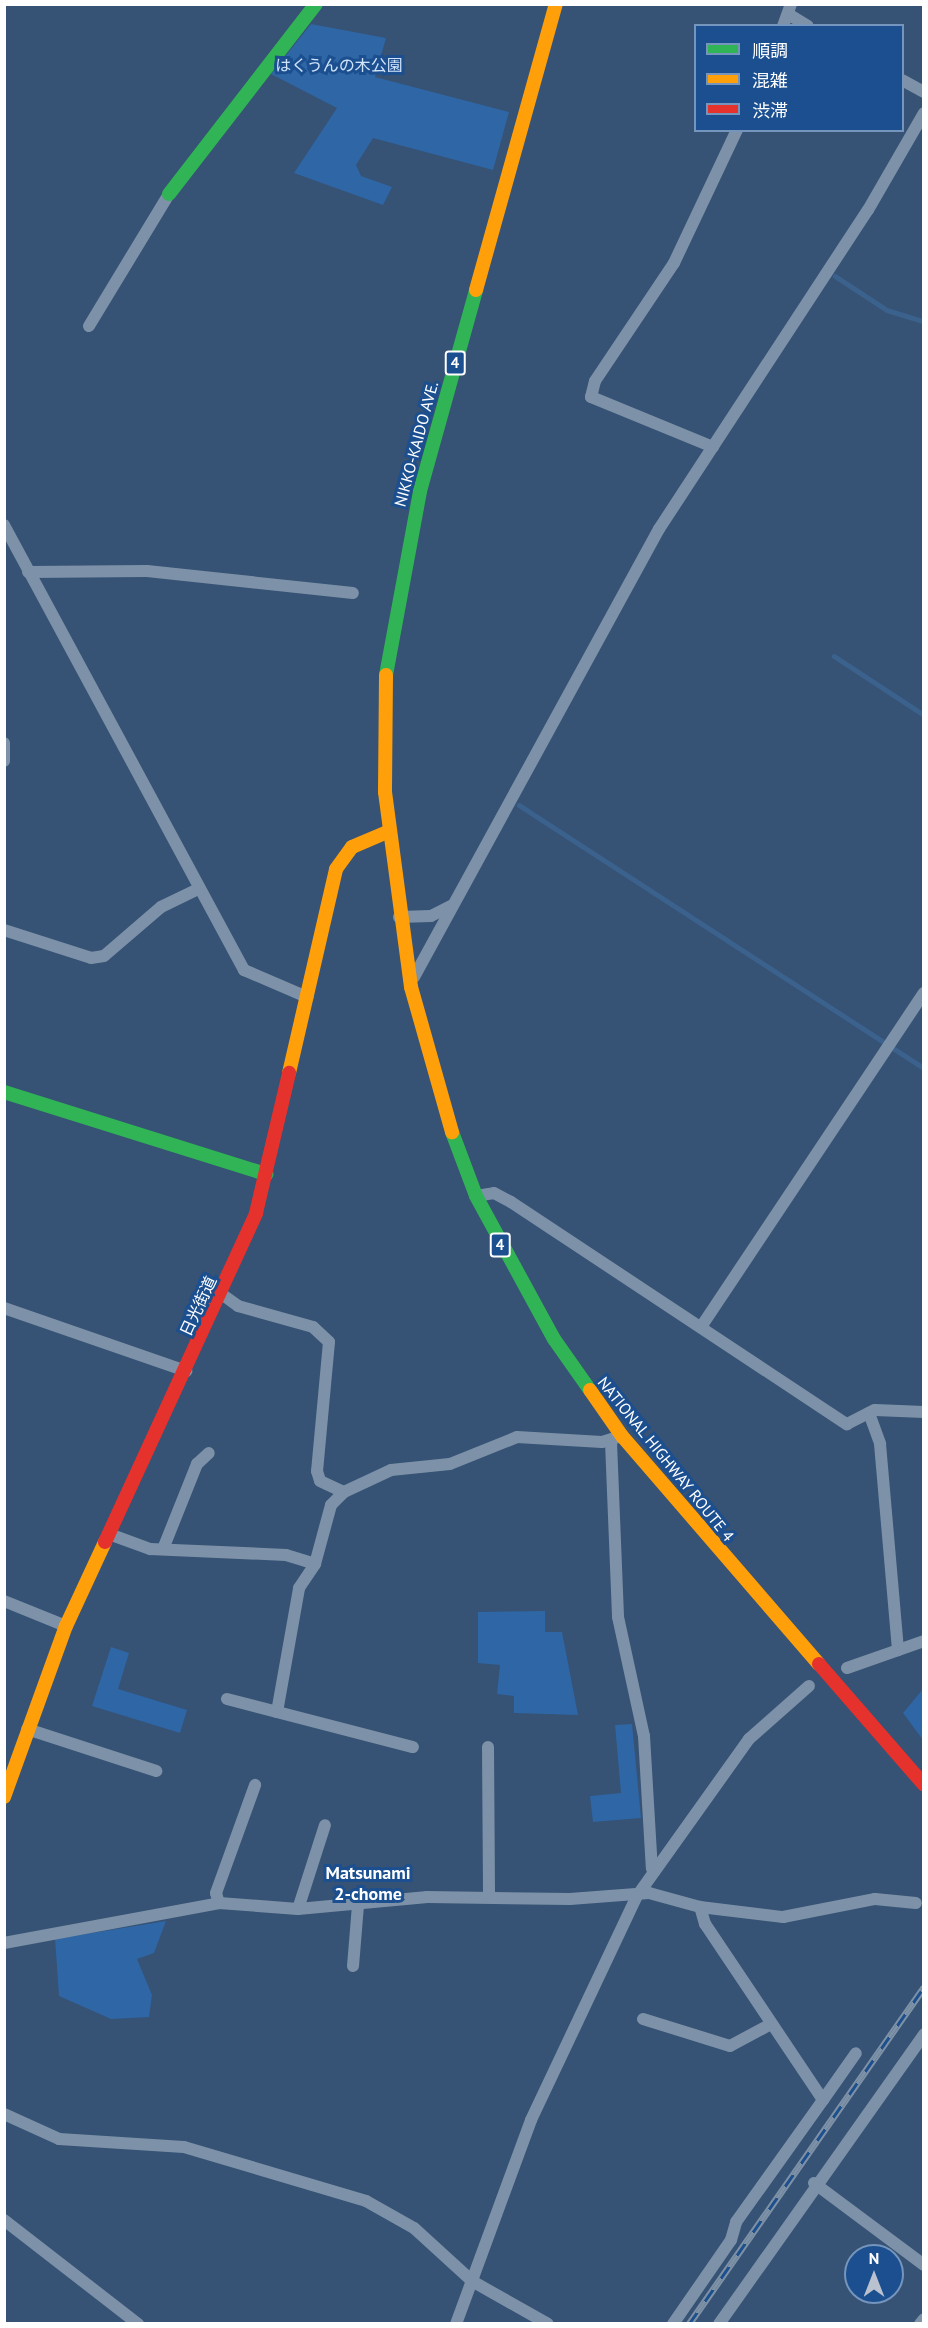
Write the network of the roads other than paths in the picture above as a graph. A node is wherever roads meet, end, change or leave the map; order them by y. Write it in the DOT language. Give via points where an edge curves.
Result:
graph roads {
  1 [pos="316,4"];
  2 [pos="556,4"];
  3 [pos="787,15"];
  4 [pos="804,24"];
  5 [pos="904,81"];
  6 [pos="924,92"];
  7 [pos="924,113"];
  8 [pos="735,132"];
  9 [pos="169,194"];
  10 [pos="89,326"];
  11 [pos="713,447"];
  12 [pos="4,525"];
  13 [pos="28,572"];
  14 [pos="354,593"];
  15 [pos="4,743"];
  16 [pos="4,761"];
  17 [pos="387,832"];
  18 [pos="198,889"];
  19 [pos="452,906"];
  20 [pos="398,917"];
  21 [pos="4,930"];
  22 [pos="411,987"];
  23 [pos="924,993"];
  24 [pos="307,997"];
  25 [pos="4,1092"];
  26 [pos="266,1174"];
  27 [pos="476,1196"];
  28 [pos="223,1295"];
  29 [pos="4,1308"];
  30 [pos="701,1327"];
  31 [pos="186,1371"];
  32 [pos="869,1413"];
  33 [pos="924,1413"];
  34 [pos="616,1439"];
  35 [pos="209,1453"];
  36 [pos="344,1492"];
  37 [pos="109,1534"];
  38 [pos="163,1550"];
  39 [pos="315,1564"];
  40 [pos="4,1601"];
  41 [pos="66,1626"];
  42 [pos="924,1641"];
  43 [pos="898,1650"];
  44 [pos="847,1668"];
  45 [pos="809,1686"];
  46 [pos="227,1699"];
  47 [pos="277,1712"];
  48 [pos="27,1729"];
  49 [pos="414,1747"];
  50 [pos="488,1747"];
  51 [pos="156,1772"];
  52 [pos="255,1785"];
  53 [pos="924,1785"];
  54 [pos="4,1797"];
  55 [pos="325,1825"];
  56 [pos="652,1869"];
  57 [pos="489,1896"];
  58 [pos="637,1896"];
  59 [pos="916,1903"];
  60 [pos="219,1904"];
  61 [pos="358,1905"];
  62 [pos="700,1907"];
  63 [pos="298,1910"];
  64 [pos="4,1943"];
  65 [pos="353,1966"];
  66 [pos="643,2019"];
  67 [pos="771,2024"];
  68 [pos="924,2034"];
  69 [pos="856,2053"];
  70 [pos="823,2100"];
  71 [pos="4,2114"];
  72 [pos="814,2183"];
  73 [pos="4,2220"];
  74 [pos="924,2265"];
  75 [pos="472,2281"];
  76 [pos="924,2319"];
  77 [pos="138,2324"];
  78 [pos="456,2324"];
  79 [pos="548,2324"];
  80 [pos="673,2324"];
  81 [pos="719,2324"];
  82 [pos="920,2324"];
  1 -- 9 [label="main road"];
  2 -- 17 [label="main road, NIKKO-KAIDO AVE. / 4" via="423,480 398,595 384,716"];
  3 -- 4 [label="street"];
  5 -- 6 [label="street"];
  7 -- 11 [label="street" via="868,210"];
  8 -- 11 [label="street" via="674,263 595,381 591,397"];
  9 -- 10 [label="street"];
  11 -- 19 [label="street" via="659,529"];
  12 -- 13 [label="street"];
  13 -- 14 [label="street" via="147,571"];
  13 -- 18 [label="street"];
  15 -- 16 [label="street"];
  17 -- 20 [label="main road, NATIONAL HIGHWAY ROUTE 4 / 4"];
  17 -- 24 [label="main road, 日光街道" via="352,847 336,869"];
  18 -- 21 [label="street" via="161,907 104,956 91,958"];
  18 -- 24 [label="street" via="244,970"];
  19 -- 20 [label="street" via="431,916"];
  19 -- 22 [label="street"];
  20 -- 22 [label="main road, NATIONAL HIGHWAY ROUTE 4 / 4"];
  22 -- 27 [label="main road, NATIONAL HIGHWAY ROUTE 4 / 4" via="448,1122"];
  23 -- 30 [label="street"];
  24 -- 26 [label="main road, 日光街道"];
  25 -- 26 [label="main road"];
  26 -- 28 [label="main road, 日光街道"];
  27 -- 30 [label="street" via="494,1193 511,1202"];
  27 -- 34 [label="main road, NATIONAL HIGHWAY ROUTE 4 / 4" via="554,1339"];
  28 -- 31 [label="main road, 日光街道"];
  28 -- 36 [label="street" via="238,1305 313,1327 329,1342 317,1471 320,1481"];
  29 -- 31 [label="street"];
  30 -- 32 [label="street" via="847,1424"];
  31 -- 37 [label="main road, 日光街道"];
  32 -- 33 [label="street"];
  32 -- 43 [label="street" via="880,1444"];
  34 -- 36 [label="street" via="517,1437 450,1464 391,1470"];
  34 -- 53 [label="main road, NATIONAL HIGHWAY ROUTE 4 / 4"];
  34 -- 56 [label="street" via="618,1617 644,1736"];
  35 -- 38 [label="street" via="196,1464"];
  36 -- 39 [label="street" via="331,1505"];
  37 -- 38 [label="street"];
  37 -- 41 [label="main road, 日光街道"];
  38 -- 39 [label="street" via="286,1555"];
  39 -- 47 [label="street" via="298,1588"];
  40 -- 41 [label="street"];
  41 -- 48 [label="main road, 日光街道"];
  42 -- 43 [label="street"];
  43 -- 44 [label="street"];
  45 -- 56 [label="street" via="748,1739"];
  46 -- 47 [label="street"];
  47 -- 49 [label="street"];
  48 -- 51 [label="street"];
  48 -- 54 [label="main road, 日光街道"];
  50 -- 57 [label="street"];
  52 -- 60 [label="street" via="216,1893"];
  55 -- 63 [label="street"];
  56 -- 58 [label="street"];
  57 -- 58 [label="street"];
  57 -- 61 [label="street"];
  58 -- 62 [label="street" via="659,1894"];
  58 -- 75 [label="street" via="531,2120"];
  59 -- 62 [label="street" via="875,1899 783,1917"];
  60 -- 63 [label="street"];
  60 -- 64 [label="street"];
  61 -- 63 [label="street"];
  61 -- 65 [label="street"];
  62 -- 67 [label="street" via="705,1924"];
  66 -- 67 [label="street" via="730,2046"];
  67 -- 70 [label="street"];
  68 -- 72 [label="street"];
  69 -- 70 [label="street"];
  70 -- 80 [label="street" via="736,2222 731,2240"];
  71 -- 75 [label="street" via="59,2139 184,2147 366,2201 414,2229"];
  72 -- 74 [label="street"];
  72 -- 81 [label="street"];
  73 -- 77 [label="street"];
  75 -- 78 [label="street"];
  75 -- 79 [label="street"];
  76 -- 82 [label="street"];
}
